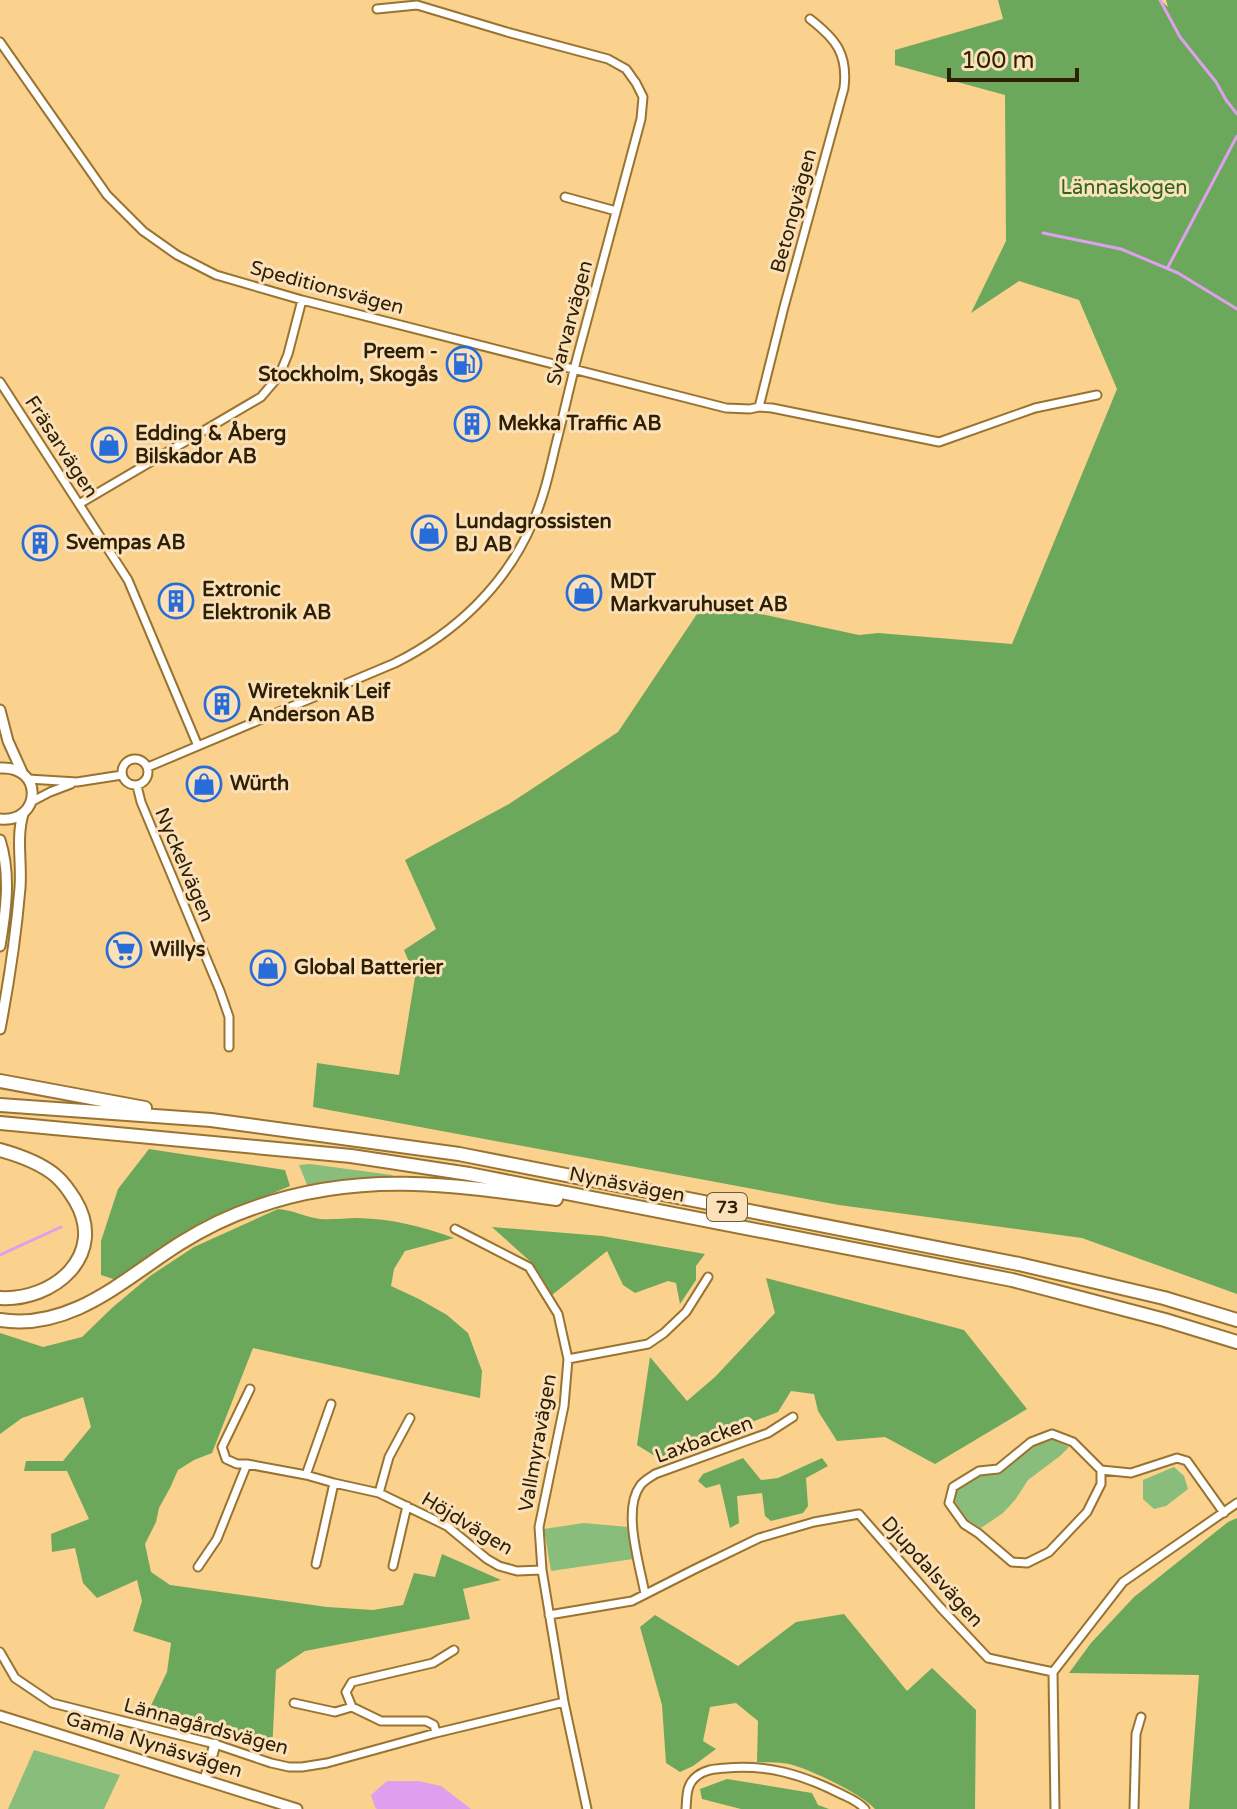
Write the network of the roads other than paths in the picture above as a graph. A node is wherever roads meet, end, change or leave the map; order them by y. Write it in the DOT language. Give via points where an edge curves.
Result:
graph roads {
  1 [pos="377,9"];
  2 [pos="810,19"];
  3 [pos="0,42"];
  4 [pos="565,197"];
  5 [pos="616,211"];
  6 [pos="302,300"];
  7 [pos="574,369"];
  8 [pos="0,382"];
  9 [pos="1097,395"];
  10 [pos="759,407"];
  11 [pos="79,504"];
  12 [pos="0,710"];
  13 [pos="198,746"];
  14 [pos="148,767"];
  15 [pos="0,768"];
  16 [pos="122,775"];
  17 [pos="25,776"];
  18 [pos="77,782"];
  19 [pos="137,786"];
  20 [pos="31,802"];
  21 [pos="23,814"];
  22 [pos="0,819"];
  23 [pos="0,840"];
  24 [pos="0,946"];
  25 [pos="0,1029"];
  26 [pos="229,1047"];
  27 [pos="0,1081"];
  28 [pos="0,1105"];
  29 [pos="211,1120"];
  30 [pos="0,1123"];
  31 [pos="0,1150"];
  32 [pos="666,1213"];
  33 [pos="455,1229"];
  34 [pos="708,1277"];
  35 [pos="0,1298"];
  36 [pos="0,1320"];
  37 [pos="1237,1320"];
  38 [pos="1237,1342"];
  39 [pos="568,1359"];
  40 [pos="250,1389"];
  41 [pos="331,1404"];
  42 [pos="793,1417"];
  43 [pos="410,1418"];
  44 [pos="247,1464"];
  45 [pos="1101,1470"];
  46 [pos="306,1475"];
  47 [pos="334,1483"];
  48 [pos="379,1493"];
  49 [pos="1237,1503"];
  50 [pos="407,1506"];
  51 [pos="1224,1513"];
  52 [pos="316,1564"];
  53 [pos="393,1566"];
  54 [pos="198,1567"];
  55 [pos="542,1570"];
  56 [pos="645,1594"];
  57 [pos="549,1615"];
  58 [pos="454,1650"];
  59 [pos="0,1652"];
  60 [pos="1053,1672"];
  61 [pos="564,1702"];
  62 [pos="294,1703"];
  63 [pos="352,1707"];
  64 [pos="0,1716"];
  65 [pos="1141,1717"];
  66 [pos="436,1733"];
  67 [pos="215,1744"];
  68 [pos="205,1780"];
  69 [pos="297,1809"];
  70 [pos="587,1809"];
  71 [pos="686,1809"];
  72 [pos="865,1809"];
  73 [pos="1055,1809"];
  74 [pos="1134,1809"];
  1 -- 5 [label="street, Svarvarvägen" via="417,5 608,59 626,69 643,97"];
  2 -- 10 [label="street, Betongvägen" via="826,31 844,59 844,88"];
  3 -- 6 [label="street, Speditionsvägen" via="107,195 143,231 216,275"];
  4 -- 5 [label="street"];
  5 -- 7 [label="street, Svarvarvägen"];
  6 -- 7 [label="street, Speditionsvägen"];
  6 -- 11 [label="street" via="279,376 261,397"];
  7 -- 10 [label="street, Speditionsvägen" via="722,408"];
  7 -- 13 [label="street, Svarvarvägen" via="532,524 479,603 420,651"];
  8 -- 11 [label="street, Fräsarvägen"];
  9 -- 10 [label="street" via="1035,408 939,442"];
  11 -- 13 [label="street, Fräsarvägen" via="132,588"];
  12 -- 17 [label="street"];
  13 -- 14 [label="street, Svarvarvägen"];
  14 -- 16 [label="street" via="142,760 130,760"];
  14 -- 19 [label="street" via="146,781"];
  15 -- 17 [label="street"];
  16 -- 18 [label="street"];
  16 -- 19 [label="street"];
  17 -- 18 [label="street"];
  17 -- 20 [label="street"];
  18 -- 20 [label="street"];
  19 -- 26 [label="street, Nyckelvägen" via="220,991 229,1017"];
  20 -- 21 [label="street"];
  21 -- 22 [label="street"];
  21 -- 25 [label="street" via="21,884"];
  23 -- 24 [label="street" via="7,883"];
  27 -- 29 [label="highway"];
  28 -- 29 [label="highway, Nynäsvägen / 73"];
  29 -- 37 [label="highway, Nynäsvägen / 73" via="490,1160 1019,1264"];
  30 -- 32 [label="highway, Nynäsvägen / 73" via="351,1156"];
  31 -- 35 [label="highway" via="56,1176 80,1209 84,1226 77,1262 65,1277 34,1295"];
  32 -- 36 [label="highway" via="427,1183 331,1188 230,1217 182,1242 97,1300 56,1318"];
  32 -- 38 [label="highway, Nynäsvägen / 73" via="1012,1280"];
  33 -- 39 [label="street, Vallmyravägen" via="529,1267 558,1314"];
  34 -- 39 [label="street" via="686,1312 648,1344"];
  39 -- 55 [label="street, Vallmyravägen" via="564,1406 539,1527"];
  40 -- 44 [label="street" via="222,1447 226,1459"];
  41 -- 46 [label="street"];
  42 -- 56 [label="street, Laxbacken" via="768,1433 655,1474 640,1485 632,1504 633,1528"];
  43 -- 48 [label="street" via="389,1457"];
  44 -- 46 [label="street, Höjdvägen"];
  44 -- 54 [label="street" via="217,1539"];
  45 -- 45 [label="street" via="1073,1442 1052,1434 1031,1442 998,1469 979,1471 953,1487 949,1503 964,1524 1012,1562 1027,1563 1049,1552 1087,1512 1101,1484"];
  45 -- 51 [label="street" via="1131,1473 1177,1458 1187,1461"];
  46 -- 47 [label="street, Höjdvägen"];
  47 -- 48 [label="street, Höjdvägen"];
  47 -- 52 [label="street"];
  48 -- 50 [label="street, Höjdvägen"];
  49 -- 51 [label="street"];
  50 -- 53 [label="street"];
  50 -- 55 [label="street, Höjdvägen" via="447,1526 499,1566"];
  51 -- 60 [label="street" via="1123,1582"];
  55 -- 57 [label="street, Vallmyravägen"];
  56 -- 57 [label="street, Djupdalsvägen" via="632,1601"];
  56 -- 60 [label="street, Djupdalsvägen" via="759,1538 859,1514 988,1658"];
  57 -- 61 [label="street, Vallmyravägen"];
  58 -- 63 [label="street" via="433,1663 352,1682 346,1692"];
  59 -- 67 [label="street, Lännagårdsvägen" via="15,1678 52,1703"];
  60 -- 73 [label="street"];
  61 -- 66 [label="street, Lännagårdsvägen"];
  61 -- 70 [label="street, Vallmyravägen"];
  62 -- 63 [label="street" via="335,1712"];
  63 -- 66 [label="street" via="381,1721 426,1721"];
  64 -- 68 [label="street, Gamla Nynäsvägen"];
  65 -- 74 [label="street"];
  66 -- 67 [label="street, Lännagårdsvägen" via="302,1767 271,1763"];
  67 -- 68 [label="street"];
  68 -- 69 [label="street, Gamla Nynäsvägen"];
  71 -- 72 [label="street" via="687,1788 708,1769 763,1767 824,1785"];
}
